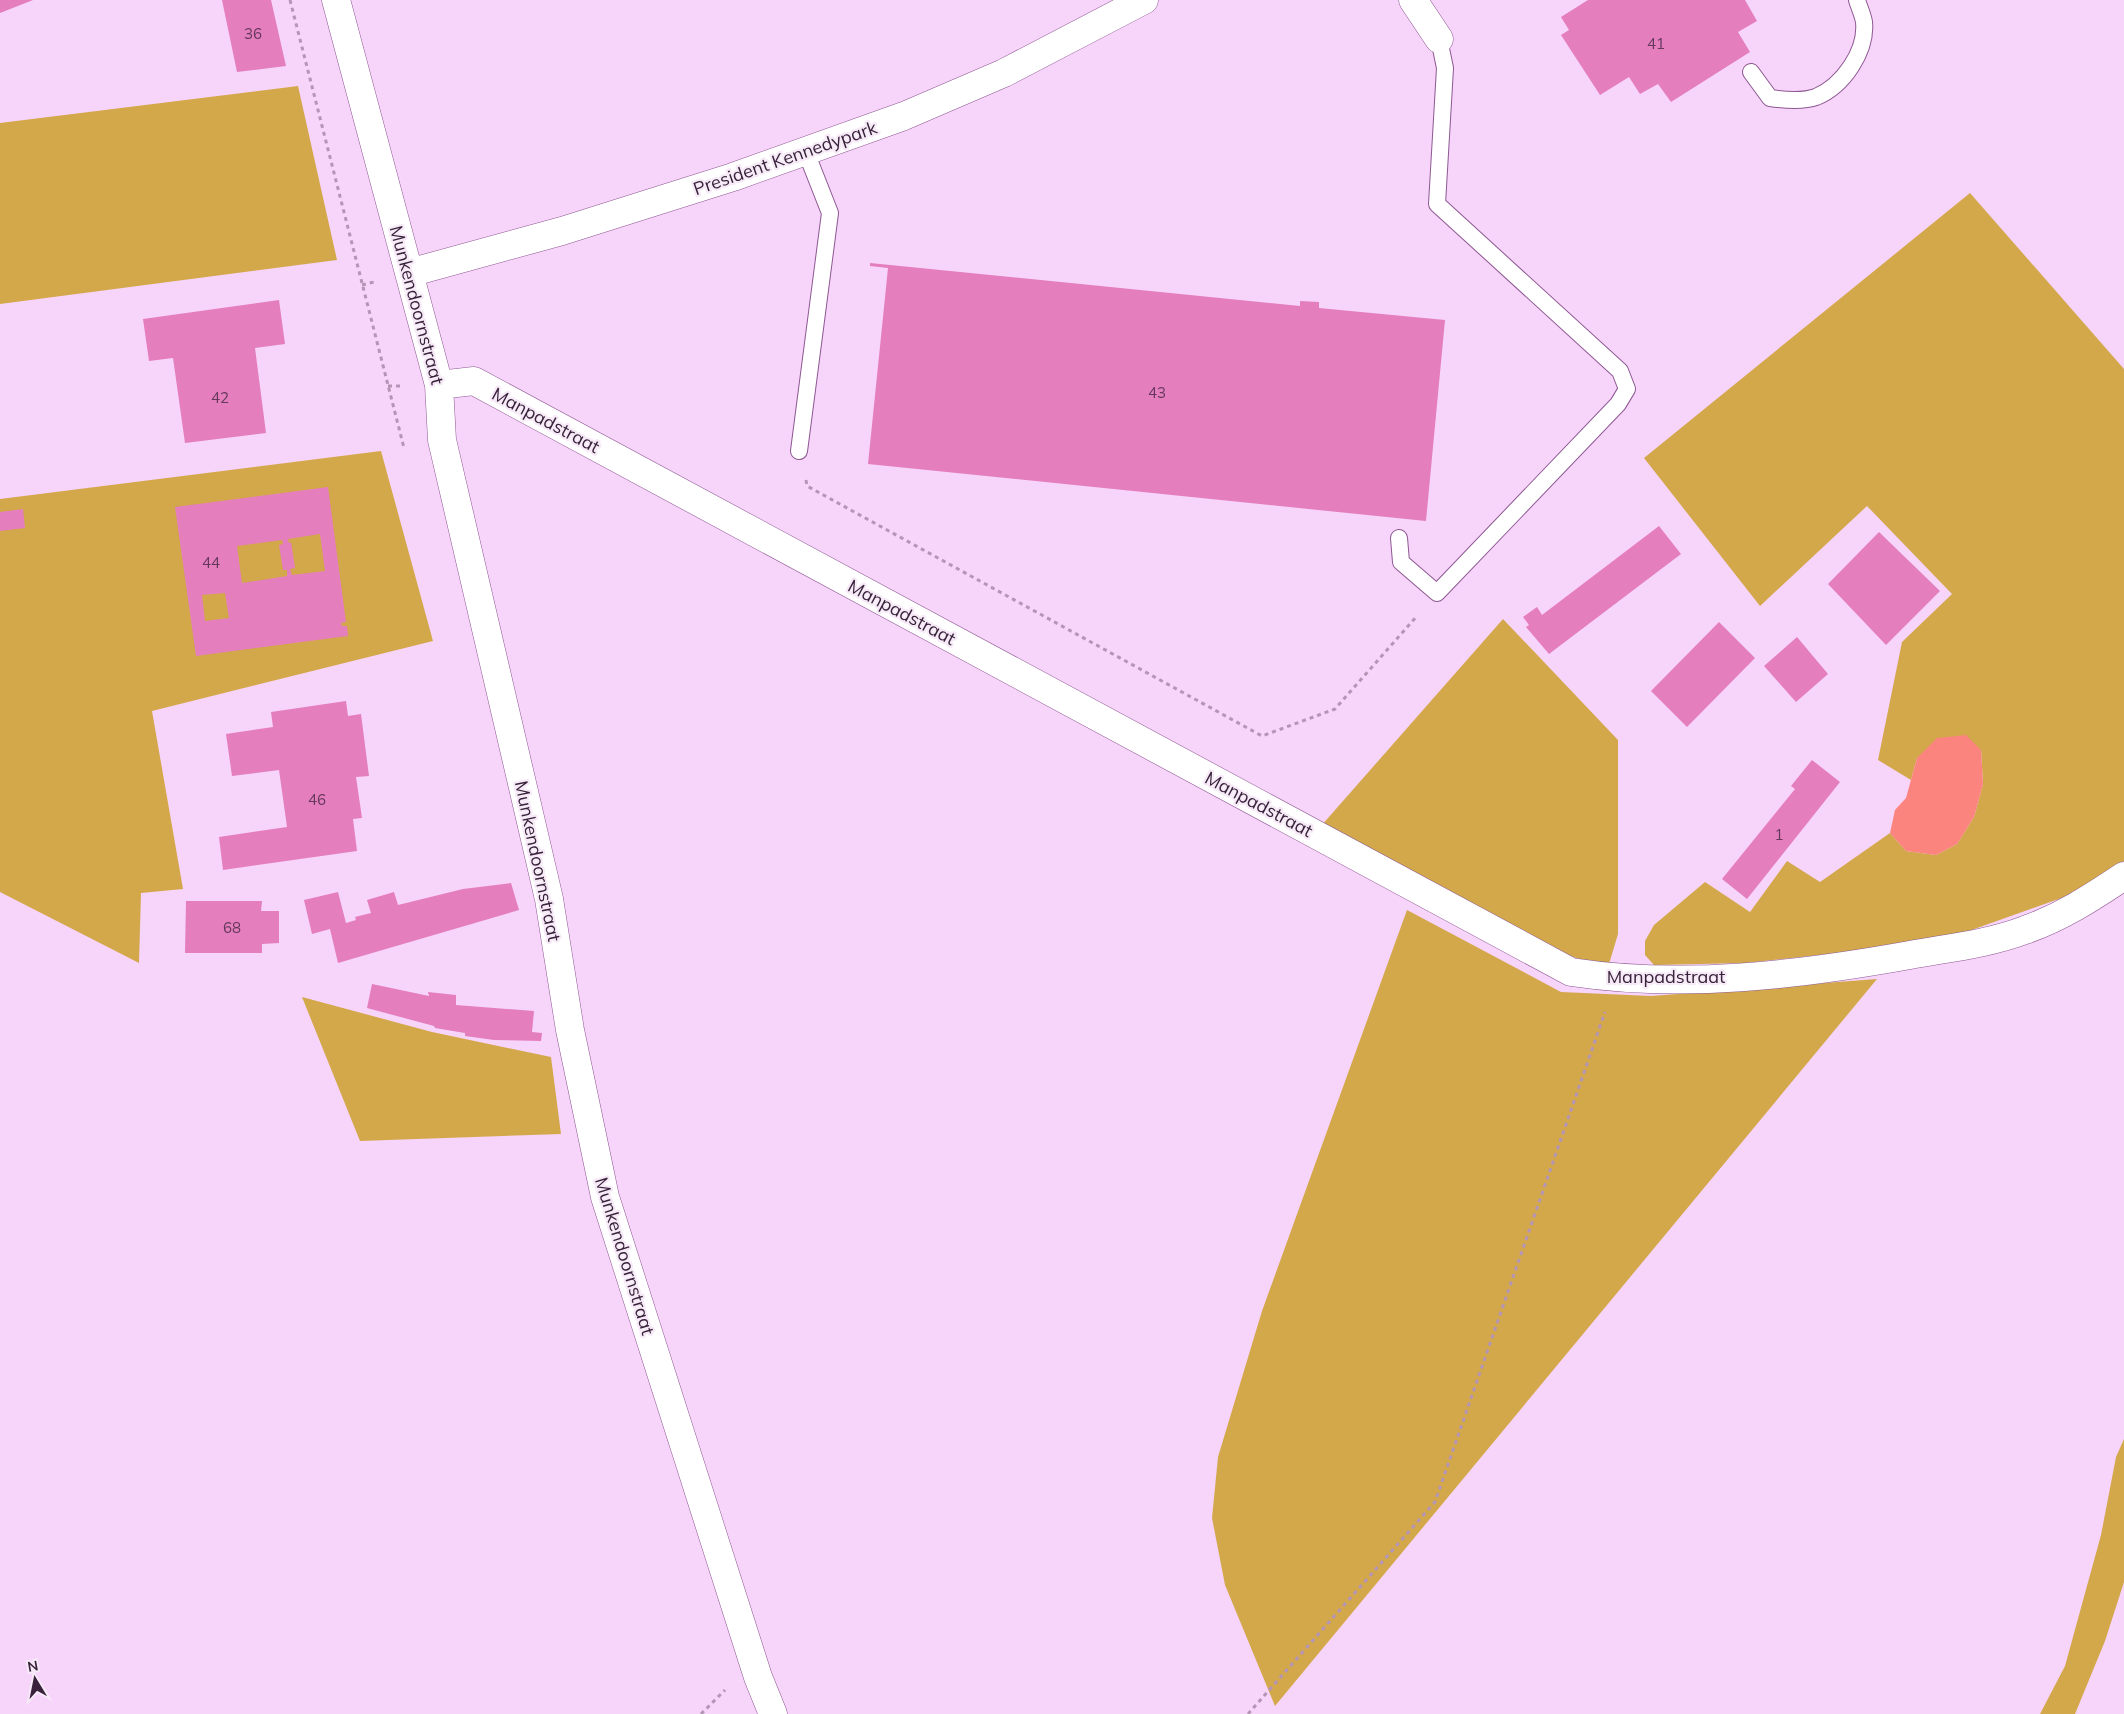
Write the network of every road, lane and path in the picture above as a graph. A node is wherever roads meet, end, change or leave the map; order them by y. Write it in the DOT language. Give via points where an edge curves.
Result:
graph roads {
  1 [pos="336,0"];
  2 [pos="1144,0"];
  3 [pos="1413,0"];
  4 [pos="1857,0"];
  5 [pos="1439,39"];
  6 [pos="1751,72"];
  7 [pos="806,152"];
  8 [pos="409,273"];
  9 [pos="440,384"];
  10 [pos="799,452"];
  11 [pos="1399,538"];
  12 [pos="1437,593"];
  13 [pos="2124,876"];
  14 [pos="1617,979"];
  15 [pos="773,1714"];
  16 [pos="1248,1714"];
  1 -- 8 [label="street, Munkendoornstraat"];
  2 -- 7 [label="street, President Kennedypark" via="1004,73 904,116"];
  3 -- 5 [label="street"];
  4 -- 6 [label="lane" via="1864,23 1859,55 1842,78 1816,97 1789,101 1770,98"];
  5 -- 12 [label="lane" via="1445,68 1437,204 1620,371 1627,388 1618,404"];
  7 -- 8 [label="street, President Kennedypark" via="562,231"];
  7 -- 10 [label="lane" via="830,213"];
  8 -- 9 [label="street, Munkendoornstraat"];
  9 -- 14 [label="street, Manpadstraat" via="474,381 1571,972"];
  9 -- 15 [label="street, Munkendoornstraat" via="442,440 549,899 570,1030 605,1197 758,1677"];
  10 -- 12 [label="path" via="807,486 1262,736 1335,709"];
  11 -- 12 [label="lane" via="1401,562"];
  13 -- 14 [label="street, Manpadstraat" via="2072,911 2024,931 1978,943 1791,972 1698,980"];
  14 -- 16 [label="path" via="1435,1502"];
}
